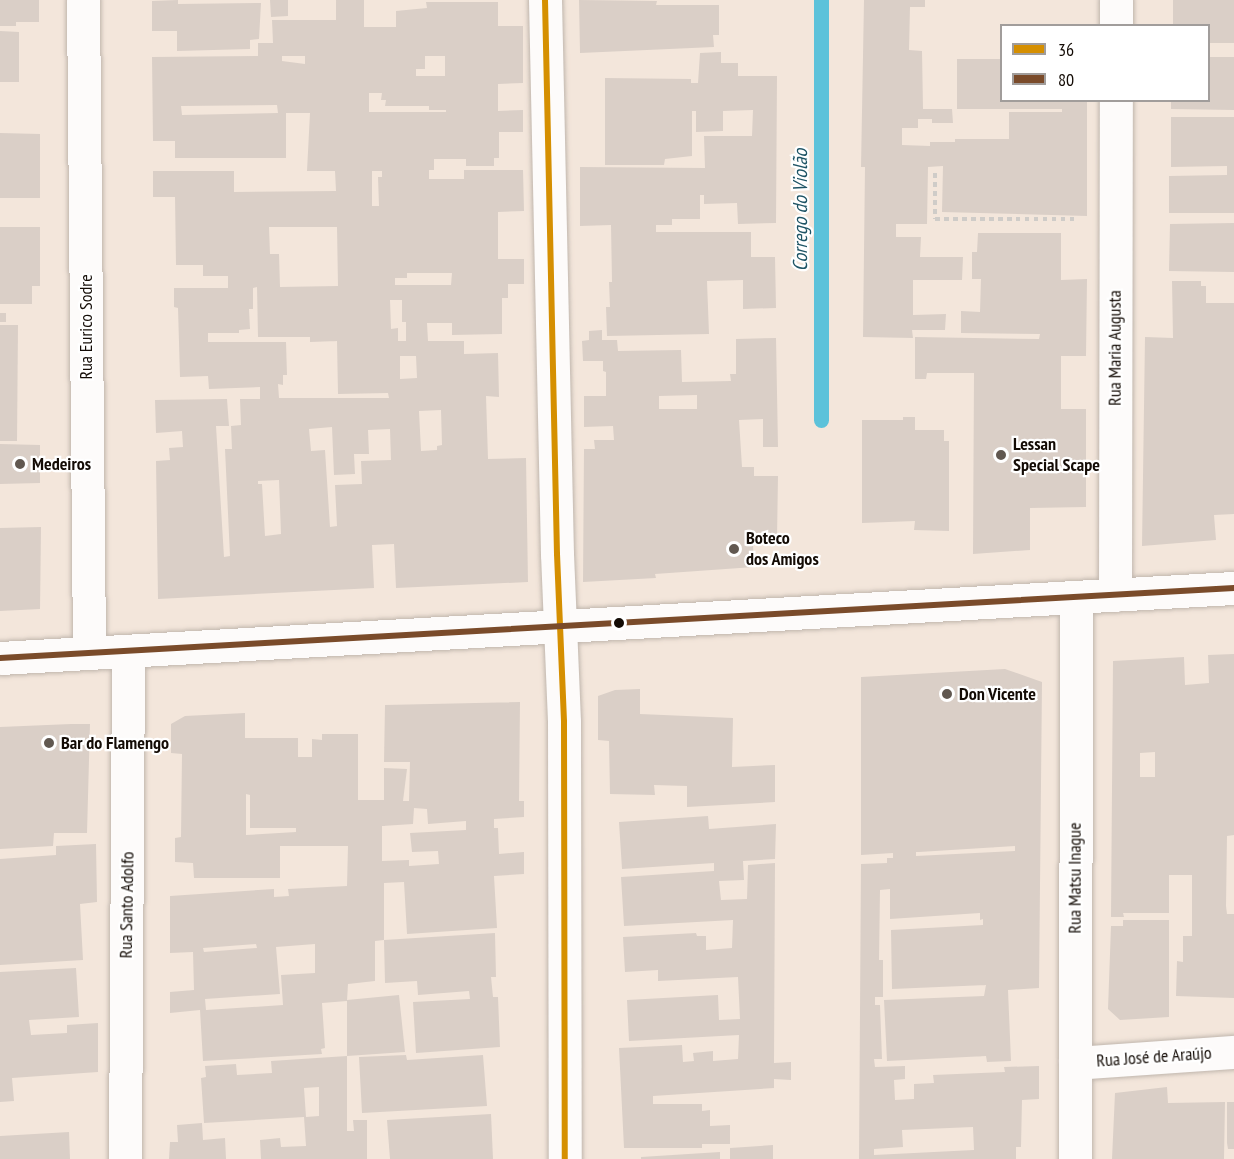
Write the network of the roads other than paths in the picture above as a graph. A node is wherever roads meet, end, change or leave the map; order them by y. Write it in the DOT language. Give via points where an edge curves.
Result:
graph roads {
  1 [pos="83,0"];
  2 [pos="545,0"];
  3 [pos="1116,0"];
  4 [pos="1116,24"];
  5 [pos="1116,102"];
  6 [pos="1234,588"];
  7 [pos="1115,595"];
  8 [pos="1076,597"];
  9 [pos="560,626"];
  10 [pos="128,651"];
  11 [pos="89,653"];
  12 [pos="0,658"];
  13 [pos="1234,1052"];
  14 [pos="1075,1063"];
  15 [pos="125,1159"];
  16 [pos="565,1159"];
  17 [pos="1075,1159"];
  1 -- 11 [label="street, Rua Eurico Sodre"];
  2 -- 9 [label="street"];
  3 -- 4 [label="street"];
  5 -- 7 [label="street, Rua Maria Augusta"];
  6 -- 7 [label="street"];
  7 -- 8 [label="street"];
  8 -- 9 [label="street"];
  8 -- 14 [label="street, Rua Matsu Inague"];
  9 -- 10 [label="street"];
  9 -- 16 [label="street" via="564,722"];
  10 -- 11 [label="street"];
  10 -- 15 [label="street, Rua Santo Adolfo"];
  11 -- 12 [label="street"];
  13 -- 14 [label="street, Rua José de Araújo"];
  14 -- 17 [label="street, Rua Matsu Inague"];
}
